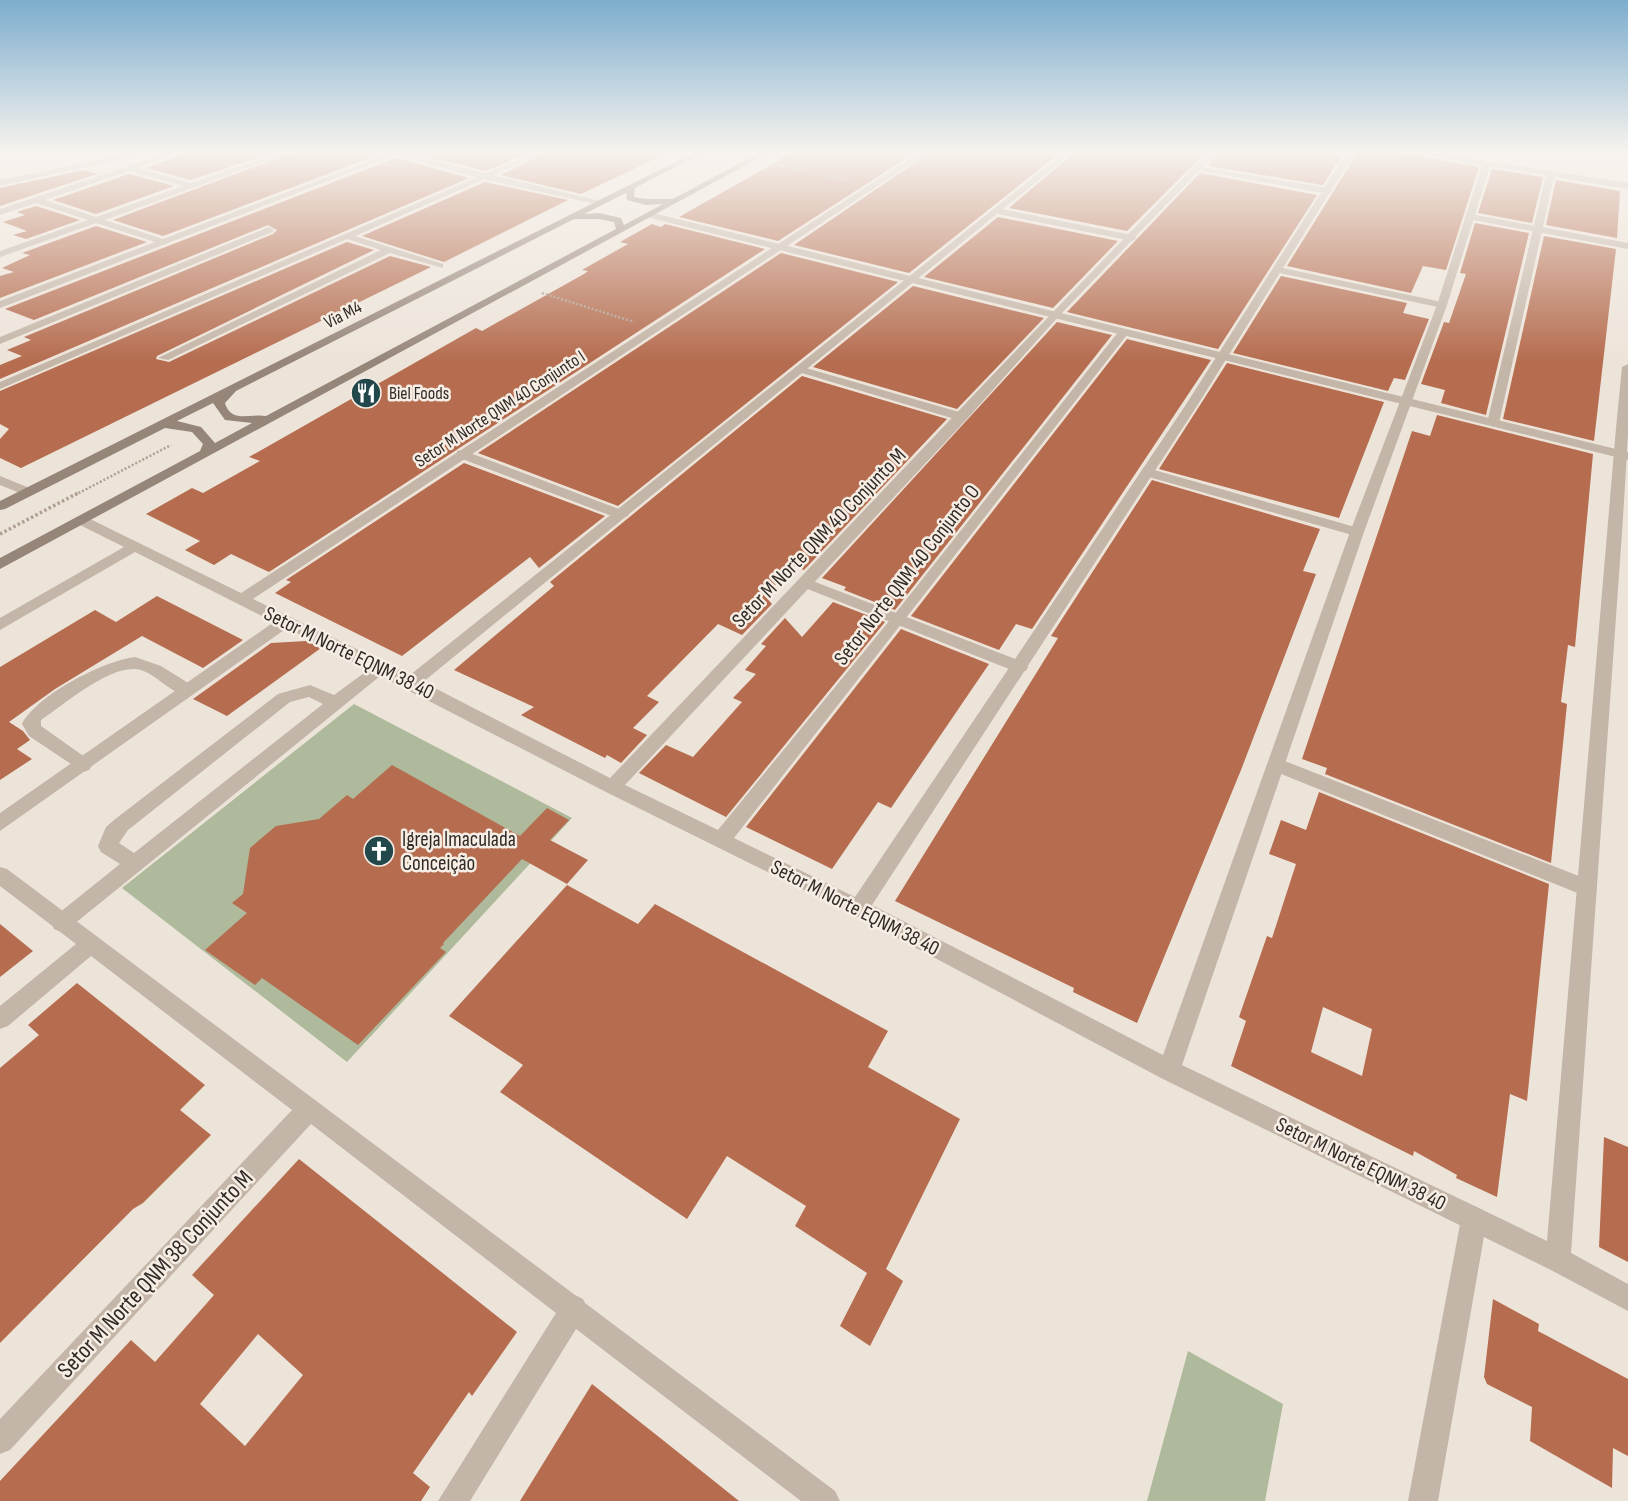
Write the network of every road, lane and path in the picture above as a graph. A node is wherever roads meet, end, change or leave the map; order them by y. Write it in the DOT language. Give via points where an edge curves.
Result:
graph roads {
  1 [pos="90,222"];
  2 [pos="102,222"];
  3 [pos="214,222"];
  4 [pos="379,222"];
  5 [pos="563,222"];
  6 [pos="619,222"];
  7 [pos="636,222"];
  8 [pos="677,222"];
  9 [pos="817,222"];
  10 [pos="982,222"];
  11 [pos="1052,222"];
  12 [pos="1147,222"];
  13 [pos="1309,222"];
  14 [pos="1469,222"];
  15 [pos="1498,222"];
  16 [pos="1542,222"];
  17 [pos="269,230"];
  18 [pos="621,230"];
  19 [pos="1540,230"];
  20 [pos="346,236"];
  21 [pos="1132,238"];
  22 [pos="163,242"];
  23 [pos="1628,246"];
  24 [pos="779,248"];
  25 [pos="390,250"];
  26 [pos="0,254"];
  27 [pos="440,266"];
  28 [pos="1278,271"];
  29 [pos="911,280"];
  30 [pos="518,286"];
  31 [pos="0,304"];
  32 [pos="1442,304"];
  33 [pos="1054,316"];
  34 [pos="656,328"];
  35 [pos="1123,333"];
  36 [pos="0,341"];
  37 [pos="1222,357"];
  38 [pos="164,358"];
  39 [pos="1628,367"];
  40 [pos="799,369"];
  41 [pos="0,386"];
  42 [pos="230,391"];
  43 [pos="1408,402"];
  44 [pos="278,414"];
  45 [pos="962,417"];
  46 [pos="1493,423"];
  47 [pos="163,424"];
  48 [pos="205,454"];
  49 [pos="462,454"];
  50 [pos="1623,455"];
  51 [pos="1147,472"];
  52 [pos="0,480"];
  53 [pos="27,492"];
  54 [pos="0,506"];
  55 [pos="622,516"];
  56 [pos="81,520"];
  57 [pos="1357,531"];
  58 [pos="134,547"];
  59 [pos="0,564"];
  60 [pos="805,583"];
  61 [pos="241,600"];
  62 [pos="899,620"];
  63 [pos="285,622"];
  64 [pos="0,625"];
  65 [pos="1020,667"];
  66 [pos="379,668"];
  67 [pos="411,683"];
  68 [pos="187,690"];
  69 [pos="336,703"];
  70 [pos="83,765"];
  71 [pos="1278,765"];
  72 [pos="612,787"];
  73 [pos="0,823"];
  74 [pos="721,840"];
  75 [pos="135,864"];
  76 [pos="0,875"];
  77 [pos="1587,888"];
  78 [pos="859,908"];
  79 [pos="61,923"];
  80 [pos="90,945"];
  81 [pos="0,1018"];
  82 [pos="1169,1070"];
  83 [pos="309,1109"];
  84 [pos="1474,1219"];
  85 [pos="1558,1260"];
  86 [pos="1628,1298"];
  87 [pos="574,1308"];
  88 [pos="0,1440"];
  89 [pos="453,1501"];
  90 [pos="825,1501"];
  91 [pos="1423,1501"];
  1 -- 26 [label="street"];
  2 -- 22 [label="street"];
  3 -- 22 [label="street"];
  4 -- 20 [label="street"];
  5 -- 42 [label="main road, Via M4"];
  6 -- 18 [label="main road"];
  7 -- 18 [label="main road"];
  8 -- 24 [label="street"];
  9 -- 24 [label="street, Setor M Norte QNM 40 Conjunto I"];
  10 -- 29 [label="street"];
  11 -- 21 [label="street"];
  12 -- 21 [label="street, Setor M Norte QNM 40 Conjunto M"];
  13 -- 28 [label="street"];
  14 -- 32 [label="street"];
  15 -- 19 [label="street"];
  16 -- 19 [label="street"];
  17 -- 36 [label="street"];
  18 -- 30 [label="main road"];
  19 -- 23 [label="street"];
  19 -- 46 [label="street"];
  20 -- 25 [label="street"];
  20 -- 41 [label="street"];
  21 -- 33 [label="street, Setor M Norte QNM 40 Conjunto M"];
  22 -- 31 [label="street"];
  24 -- 29 [label="street"];
  24 -- 34 [label="street, Setor M Norte QNM 40 Conjunto I"];
  25 -- 27 [label="street"];
  25 -- 38 [label="street"];
  28 -- 32 [label="street"];
  28 -- 37 [label="street"];
  29 -- 33 [label="street"];
  29 -- 40 [label="street"];
  30 -- 34 [label="path"];
  30 -- 44 [label="main road"];
  32 -- 43 [label="street"];
  33 -- 35 [label="street"];
  33 -- 45 [label="street, Setor M Norte QNM 40 Conjunto M"];
  34 -- 49 [label="street, Setor M Norte QNM 40 Conjunto I"];
  35 -- 37 [label="street"];
  35 -- 62 [label="street, Setor Norte QNM 40 Conjunto O"];
  37 -- 43 [label="street"];
  37 -- 51 [label="street"];
  39 -- 50 [label="street"];
  40 -- 45 [label="street"];
  40 -- 55 [label="street"];
  42 -- 44 [label="main road" via="219,402 220,412 228,419"];
  42 -- 47 [label="main road, Via M4"];
  43 -- 46 [label="street"];
  43 -- 57 [label="street"];
  44 -- 48 [label="main road"];
  45 -- 60 [label="street, Setor M Norte QNM 40 Conjunto M"];
  46 -- 50 [label="street"];
  47 -- 48 [label="main road" via="195,428 206,436"];
  47 -- 53 [label="main road, Via M4"];
  48 -- 56 [label="main road"];
  49 -- 55 [label="street"];
  49 -- 61 [label="street, Setor M Norte QNM 40 Conjunto I"];
  50 -- 77 [label="street"];
  51 -- 57 [label="street"];
  51 -- 65 [label="street"];
  52 -- 53 [label="street"];
  53 -- 54 [label="main road, Via M4"];
  53 -- 56 [label="path"];
  55 -- 67 [label="street"];
  56 -- 58 [label="street, Setor M Norte EQNM 38 40"];
  56 -- 59 [label="main road"];
  57 -- 71 [label="street"];
  58 -- 61 [label="street, Setor M Norte EQNM 38 40"];
  58 -- 64 [label="street"];
  60 -- 62 [label="street"];
  60 -- 72 [label="street, Setor M Norte QNM 40 Conjunto M"];
  61 -- 63 [label="street, Setor M Norte EQNM 38 40"];
  62 -- 65 [label="street"];
  62 -- 74 [label="street, Setor Norte QNM 40 Conjunto O"];
  63 -- 66 [label="street, Setor M Norte EQNM 38 40"];
  63 -- 68 [label="street"];
  65 -- 78 [label="street"];
  66 -- 67 [label="street, Setor M Norte EQNM 38 40"];
  66 -- 69 [label="street"];
  67 -- 72 [label="street, Setor M Norte EQNM 38 40"];
  68 -- 70 [label="street"];
  68 -- 70 [label="street" via="144,665 121,665 35,716 30,724 35,732"];
  69 -- 75 [label="street"];
  69 -- 75 [label="street" via="310,691 284,698 121,825 108,846"];
  70 -- 73 [label="street"];
  71 -- 77 [label="street"];
  71 -- 82 [label="street"];
  72 -- 74 [label="street, Setor M Norte EQNM 38 40"];
  74 -- 78 [label="street, Setor M Norte EQNM 38 40"];
  75 -- 79 [label="street"];
  76 -- 79 [label="street"];
  77 -- 85 [label="street"];
  78 -- 82 [label="street, Setor M Norte EQNM 38 40"];
  79 -- 80 [label="street"];
  80 -- 81 [label="street"];
  80 -- 83 [label="street"];
  82 -- 84 [label="street, Setor M Norte EQNM 38 40"];
  83 -- 87 [label="street"];
  83 -- 88 [label="street, Setor M Norte QNM 38 Conjunto M"];
  84 -- 85 [label="street, Setor M Norte EQNM 38 40"];
  84 -- 91 [label="street"];
  85 -- 86 [label="street, Setor M Norte EQNM 38 40"];
  87 -- 89 [label="street"];
  87 -- 90 [label="street"];
}
